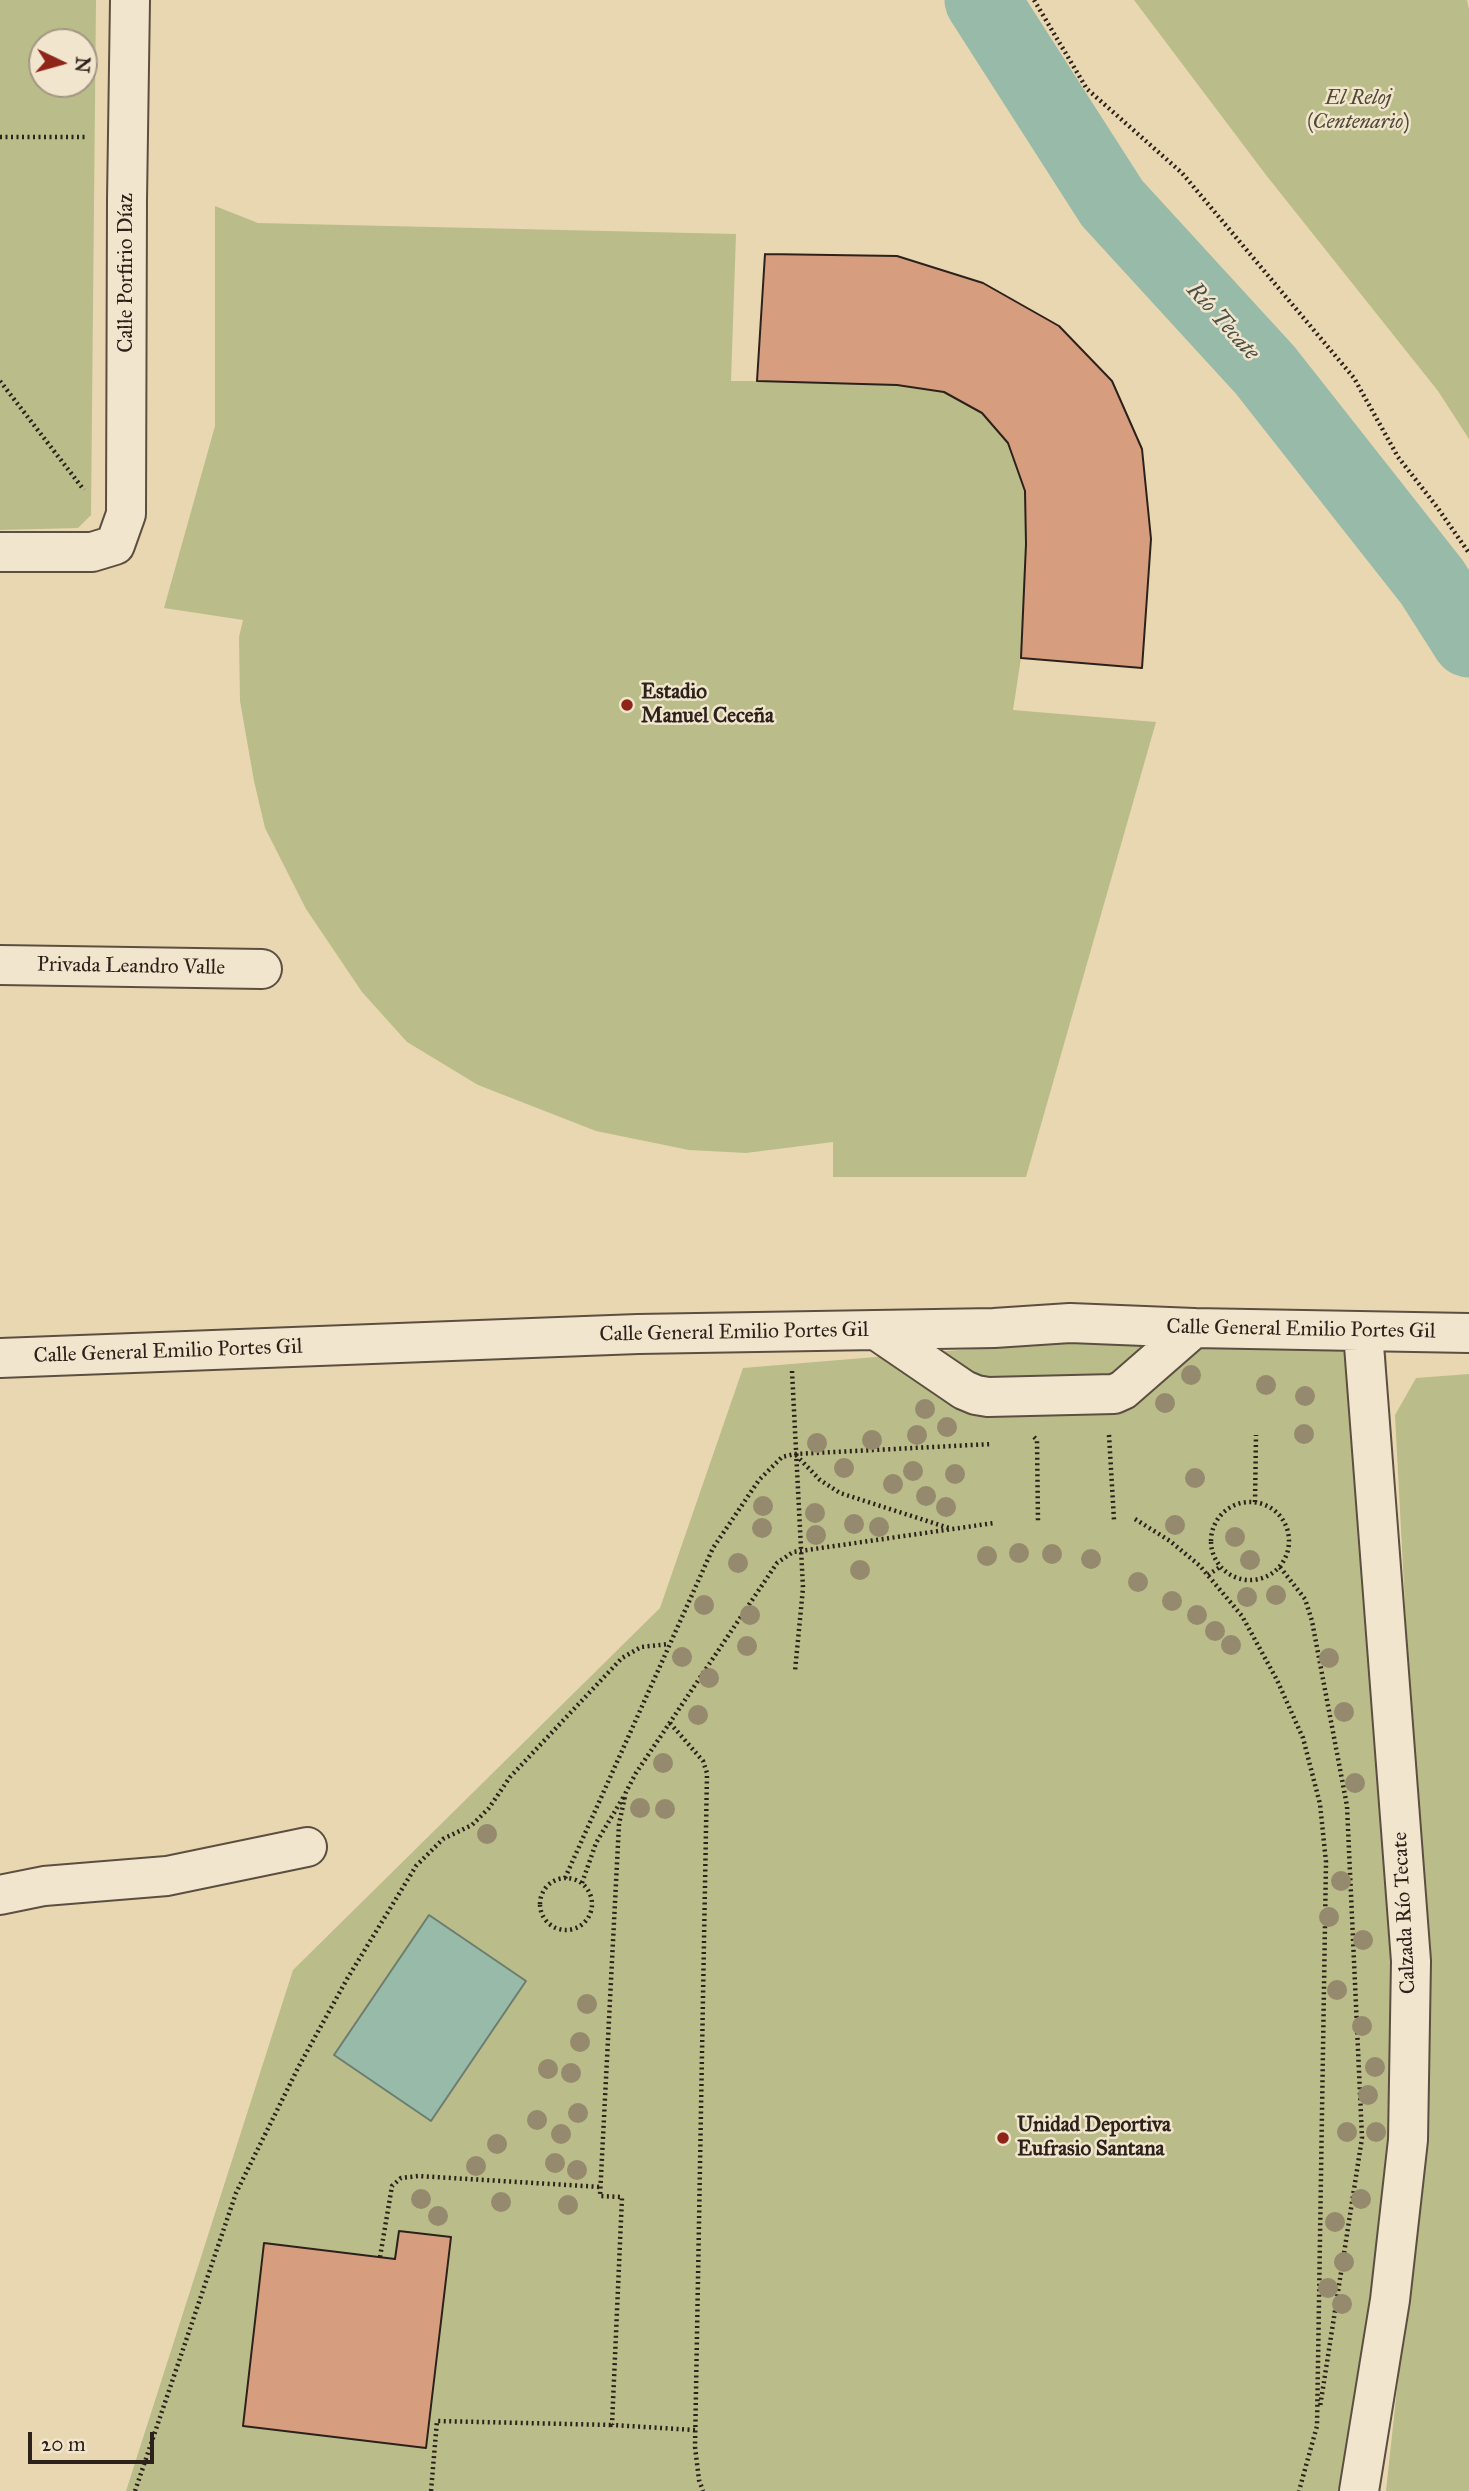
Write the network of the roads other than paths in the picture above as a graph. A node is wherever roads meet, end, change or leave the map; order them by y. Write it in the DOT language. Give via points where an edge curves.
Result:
graph roads {
  1 [pos="130,0"];
  2 [pos="0,552"];
  3 [pos="0,965"];
  4 [pos="262,969"];
  5 [pos="1194,1328"];
  6 [pos="876,1330"];
  7 [pos="1363,1332"];
  8 [pos="1469,1333"];
  9 [pos="0,1358"];
  10 [pos="307,1847"];
  11 [pos="0,1895"];
  12 [pos="1359,2491"];
  1 -- 2 [label="street, Calle Porfirio Díaz" via="126,514 116,545 92,552"];
  3 -- 4 [label="street, Privada Leandro Valle"];
  5 -- 6 [label="street, Calle General Emilio Portes Gil" via="1070,1324"];
  5 -- 6 [label="street" via="1123,1390 1108,1396 976,1395"];
  5 -- 7 [label="street, Calle General Emilio Portes Gil"];
  6 -- 9 [label="street, Calle General Emilio Portes Gil" via="638,1334"];
  7 -- 8 [label="street, Calle General Emilio Portes Gil"];
  7 -- 12 [label="street, Calzada Río Tecate" via="1411,1961 1408,2140 1390,2300"];
  10 -- 11 [label="street" via="167,1876 44,1886"];
}
